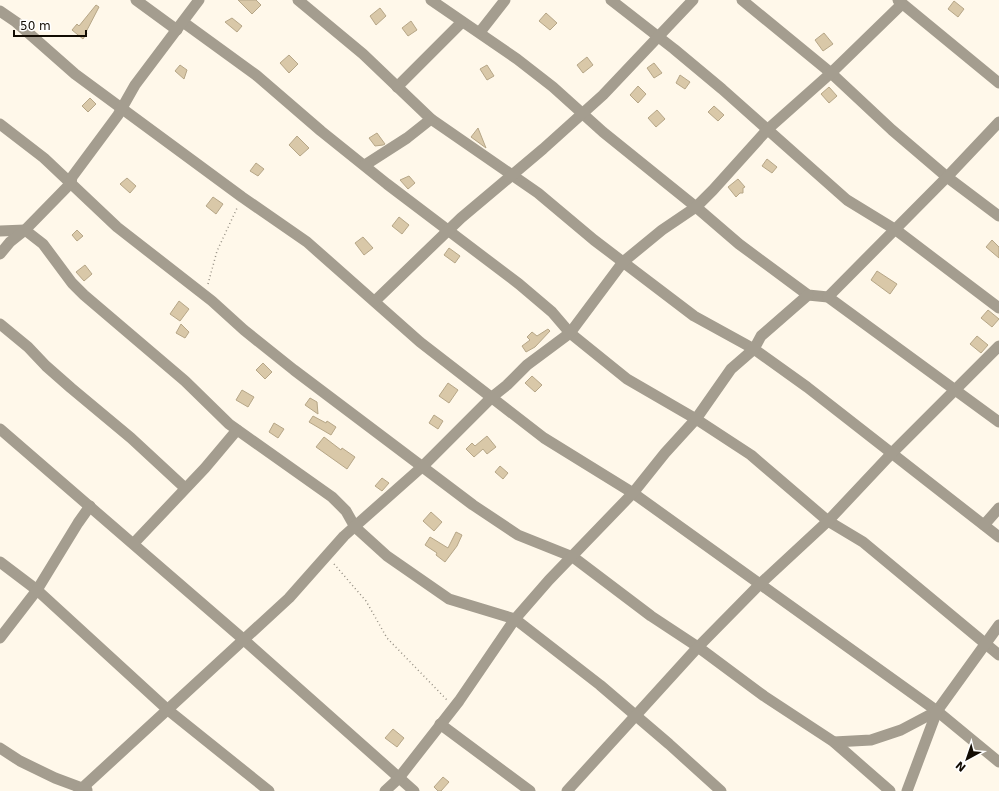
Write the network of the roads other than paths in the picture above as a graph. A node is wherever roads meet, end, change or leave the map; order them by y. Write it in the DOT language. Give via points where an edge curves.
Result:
graph roads {
  1 [pos="136,0"];
  2 [pos="199,0"];
  3 [pos="298,0"];
  4 [pos="431,0"];
  5 [pos="505,0"];
  6 [pos="611,0"];
  7 [pos="693,0"];
  8 [pos="742,0"];
  9 [pos="900,2"];
  10 [pos="0,10"];
  11 [pos="462,22"];
  12 [pos="180,26"];
  13 [pos="480,32"];
  14 [pos="658,37"];
  15 [pos="831,73"];
  16 [pos="999,83"];
  17 [pos="397,87"];
  18 [pos="121,108"];
  19 [pos="582,113"];
  20 [pos="431,119"];
  21 [pos="999,122"];
  22 [pos="0,124"];
  23 [pos="768,129"];
  24 [pos="365,165"];
  25 [pos="513,174"];
  26 [pos="947,177"];
  27 [pos="70,183"];
  28 [pos="696,207"];
  29 [pos="999,216"];
  30 [pos="25,230"];
  31 [pos="448,230"];
  32 [pos="896,230"];
  33 [pos="0,231"];
  34 [pos="0,254"];
  35 [pos="623,262"];
  36 [pos="808,294"];
  37 [pos="828,298"];
  38 [pos="375,301"];
  39 [pos="999,308"];
  40 [pos="0,324"];
  41 [pos="570,333"];
  42 [pos="999,346"];
  43 [pos="754,349"];
  44 [pos="955,392"];
  45 [pos="492,397"];
  46 [pos="696,419"];
  47 [pos="999,422"];
  48 [pos="0,429"];
  49 [pos="237,430"];
  50 [pos="892,453"];
  51 [pos="423,466"];
  52 [pos="185,488"];
  53 [pos="634,493"];
  54 [pos="90,506"];
  55 [pos="999,508"];
  56 [pos="828,521"];
  57 [pos="984,525"];
  58 [pos="355,527"];
  59 [pos="999,537"];
  60 [pos="134,543"];
  61 [pos="573,557"];
  62 [pos="0,562"];
  63 [pos="760,584"];
  64 [pos="37,590"];
  65 [pos="515,619"];
  66 [pos="999,625"];
  67 [pos="0,638"];
  68 [pos="243,639"];
  69 [pos="984,644"];
  70 [pos="698,647"];
  71 [pos="999,656"];
  72 [pos="168,710"];
  73 [pos="937,711"];
  74 [pos="635,715"];
  75 [pos="440,724"];
  76 [pos="834,742"];
  77 [pos="0,748"];
  78 [pos="999,762"];
  79 [pos="398,779"];
  80 [pos="83,790"];
  81 [pos="269,791"];
  82 [pos="385,791"];
  83 [pos="414,791"];
  84 [pos="530,791"];
  85 [pos="567,791"];
  86 [pos="721,791"];
  87 [pos="890,791"];
  88 [pos="907,791"];
  1 -- 12 [label="street"];
  2 -- 12 [label="street"];
  3 -- 17 [label="street" via="363,54"];
  4 -- 11 [label="street"];
  5 -- 13 [label="street"];
  6 -- 14 [label="street"];
  7 -- 14 [label="street"];
  8 -- 15 [label="street"];
  9 -- 15 [label="street"];
  9 -- 16 [label="street"];
  10 -- 18 [label="street" via="75,74"];
  11 -- 13 [label="street"];
  11 -- 17 [label="street"];
  12 -- 18 [label="street" via="135,85"];
  12 -- 24 [label="street" via="256,75"];
  13 -- 19 [label="street"];
  14 -- 19 [label="street"];
  14 -- 23 [label="street"];
  15 -- 23 [label="street"];
  15 -- 26 [label="street"];
  17 -- 20 [label="street"];
  18 -- 27 [label="street"];
  18 -- 38 [label="street" via="307,242"];
  19 -- 25 [label="street"];
  19 -- 28 [label="street"];
  20 -- 24 [label="street"];
  20 -- 25 [label="street"];
  21 -- 26 [label="street"];
  22 -- 27 [label="street" via="44,158"];
  23 -- 28 [label="street"];
  23 -- 32 [label="street" via="847,200"];
  24 -- 31 [label="street"];
  25 -- 31 [label="street"];
  25 -- 35 [label="street"];
  26 -- 29 [label="street"];
  26 -- 32 [label="street"];
  27 -- 30 [label="street"];
  27 -- 51 [label="street" via="117,227 244,330"];
  28 -- 35 [label="street" via="662,230"];
  28 -- 36 [label="street" via="739,244"];
  30 -- 33 [label="street"];
  30 -- 34 [label="street"];
  30 -- 49 [label="street" via="44,244 79,291 185,381"];
  31 -- 38 [label="street"];
  31 -- 41 [label="street" via="519,284 552,312"];
  32 -- 37 [label="street"];
  32 -- 39 [label="street"];
  35 -- 41 [label="street"];
  35 -- 43 [label="street" via="694,316"];
  36 -- 37 [label="street"];
  36 -- 43 [label="street" via="761,336"];
  37 -- 44 [label="street"];
  38 -- 45 [label="street" via="420,342"];
  40 -- 52 [label="street"];
  41 -- 45 [label="street" via="527,365"];
  41 -- 46 [label="street" via="627,379"];
  42 -- 44 [label="street"];
  43 -- 46 [label="street" via="731,369"];
  43 -- 50 [label="street"];
  44 -- 47 [label="street"];
  44 -- 50 [label="street"];
  45 -- 51 [label="street"];
  45 -- 53 [label="street" via="544,438"];
  46 -- 53 [label="street" via="665,452"];
  46 -- 56 [label="street" via="751,455"];
  48 -- 54 [label="street"];
  49 -- 52 [label="street"];
  49 -- 58 [label="street" via="332,497"];
  50 -- 56 [label="street"];
  50 -- 57 [label="street"];
  51 -- 58 [label="street"];
  51 -- 61 [label="street" via="473,505 518,535"];
  52 -- 60 [label="street"];
  53 -- 61 [label="street"];
  53 -- 63 [label="street"];
  54 -- 60 [label="street"];
  54 -- 64 [label="street"];
  55 -- 57 [label="street"];
  56 -- 63 [label="street"];
  56 -- 69 [label="street" via="863,542"];
  57 -- 59 [label="street"];
  58 -- 65 [label="street" via="387,556 449,599"];
  58 -- 68 [label="street" via="289,598"];
  60 -- 68 [label="street"];
  61 -- 65 [label="street"];
  61 -- 70 [label="street" via="651,616"];
  62 -- 64 [label="street"];
  63 -- 70 [label="street"];
  63 -- 73 [label="street"];
  64 -- 67 [label="street"];
  64 -- 72 [label="street"];
  65 -- 74 [label="street"];
  65 -- 75 [label="street" via="454,708"];
  66 -- 69 [label="street"];
  68 -- 72 [label="street"];
  68 -- 79 [label="street"];
  69 -- 71 [label="street"];
  69 -- 73 [label="street"];
  70 -- 74 [label="street"];
  70 -- 76 [label="street" via="781,708"];
  72 -- 80 [label="street"];
  72 -- 81 [label="street"];
  73 -- 76 [label="street" via="901,730 871,740"];
  73 -- 78 [label="street"];
  73 -- 88 [label="street"];
  74 -- 85 [label="street"];
  74 -- 86 [label="street"];
  75 -- 79 [label="street"];
  75 -- 84 [label="street"];
  76 -- 87 [label="street"];
  77 -- 80 [label="street" via="20,761"];
  79 -- 82 [label="street"];
  79 -- 83 [label="street"];
}
